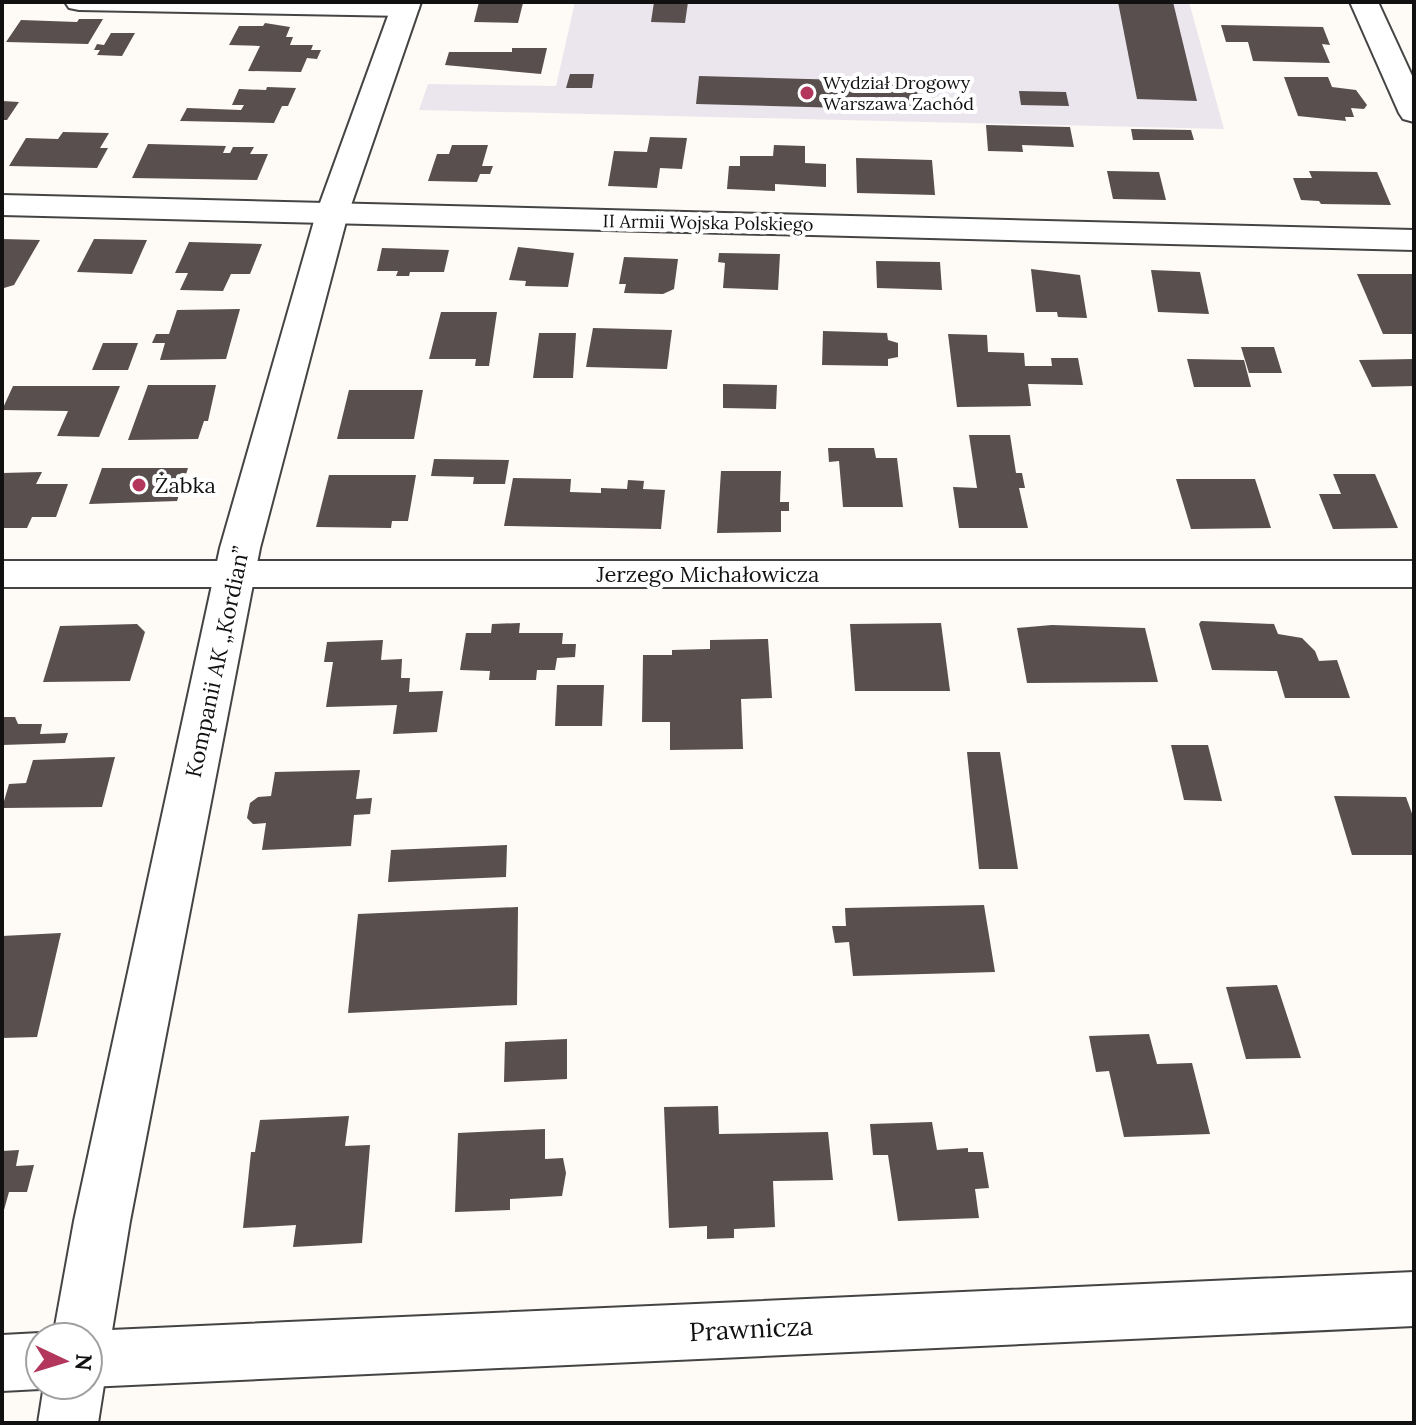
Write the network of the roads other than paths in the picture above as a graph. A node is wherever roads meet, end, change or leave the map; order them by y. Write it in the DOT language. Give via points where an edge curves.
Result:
graph roads {
  1 [pos="79,2"];
  2 [pos="1364,2"];
  3 [pos="406,5"];
  4 [pos="1414,113"];
  5 [pos="2,205"];
  6 [pos="332,214"];
  7 [pos="1414,240"];
  8 [pos="2,574"];
  9 [pos="234,574"];
  10 [pos="1414,574"];
  11 [pos="1414,1299"];
  12 [pos="85,1321"];
  13 [pos="104,1358"];
  14 [pos="24,1362"];
  15 [pos="2,1363"];
  16 [pos="71,1401"];
  17 [pos="68,1423"];
  1 -- 3 [label="street"];
  2 -- 4 [label="street"];
  3 -- 6 [label="street, Kompanii AK „Kordian”"];
  5 -- 6 [label="street, II Armii Wojska Polskiego"];
  6 -- 7 [label="street, II Armii Wojska Polskiego"];
  6 -- 9 [label="street, Kompanii AK „Kordian”"];
  8 -- 9 [label="street, Jerzego Michałowicza"];
  9 -- 10 [label="street, Jerzego Michałowicza"];
  9 -- 12 [label="street, Kompanii AK „Kordian”"];
  11 -- 13 [label="street, Prawnicza"];
  14 -- 15 [label="street"];
  16 -- 17 [label="street"];
}
